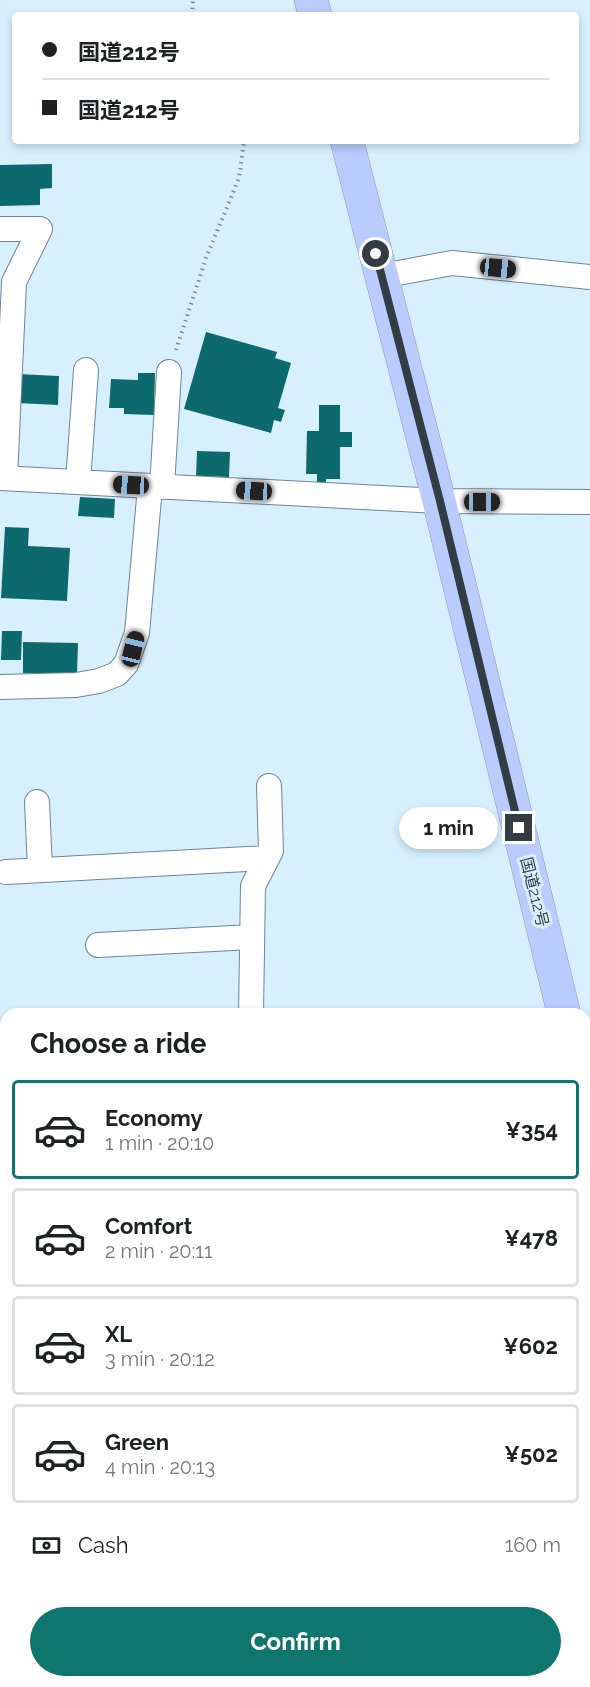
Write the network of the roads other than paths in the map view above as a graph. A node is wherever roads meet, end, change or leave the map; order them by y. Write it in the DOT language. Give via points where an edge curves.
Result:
graph roads {
  1 [pos="348,144"];
  2 [pos="0,229"];
  3 [pos="382,276"];
  4 [pos="590,277"];
  5 [pos="86,370"];
  6 [pos="169,372"];
  7 [pos="2,478"];
  8 [pos="78,482"];
  9 [pos="156,487"];
  10 [pos="440,501"];
  11 [pos="590,502"];
  12 [pos="0,687"];
  13 [pos="269,786"];
  14 [pos="36,802"];
  15 [pos="267,858"];
  16 [pos="40,870"];
  17 [pos="6,872"];
  18 [pos="252,937"];
  19 [pos="98,945"];
  20 [pos="251,1008"];
  21 [pos="563,1008"];
  1 -- 3 [label="highway, 国道212号"];
  2 -- 7 [label="street" via="40,229 14,282"];
  3 -- 4 [label="street" via="452,263"];
  3 -- 10 [label="highway, 国道212号"];
  5 -- 8 [label="street"];
  6 -- 9 [label="street"];
  7 -- 8 [label="street"];
  8 -- 9 [label="street"];
  9 -- 10 [label="street"];
  9 -- 12 [label="street" via="137,633 126,664 117,674 76,686"];
  10 -- 11 [label="street"];
  10 -- 21 [label="highway, 国道212号"];
  13 -- 15 [label="street" via="271,851"];
  14 -- 16 [label="street"];
  15 -- 16 [label="street"];
  15 -- 18 [label="street" via="253,886"];
  16 -- 17 [label="street"];
  18 -- 19 [label="street"];
  18 -- 20 [label="street"];
}
